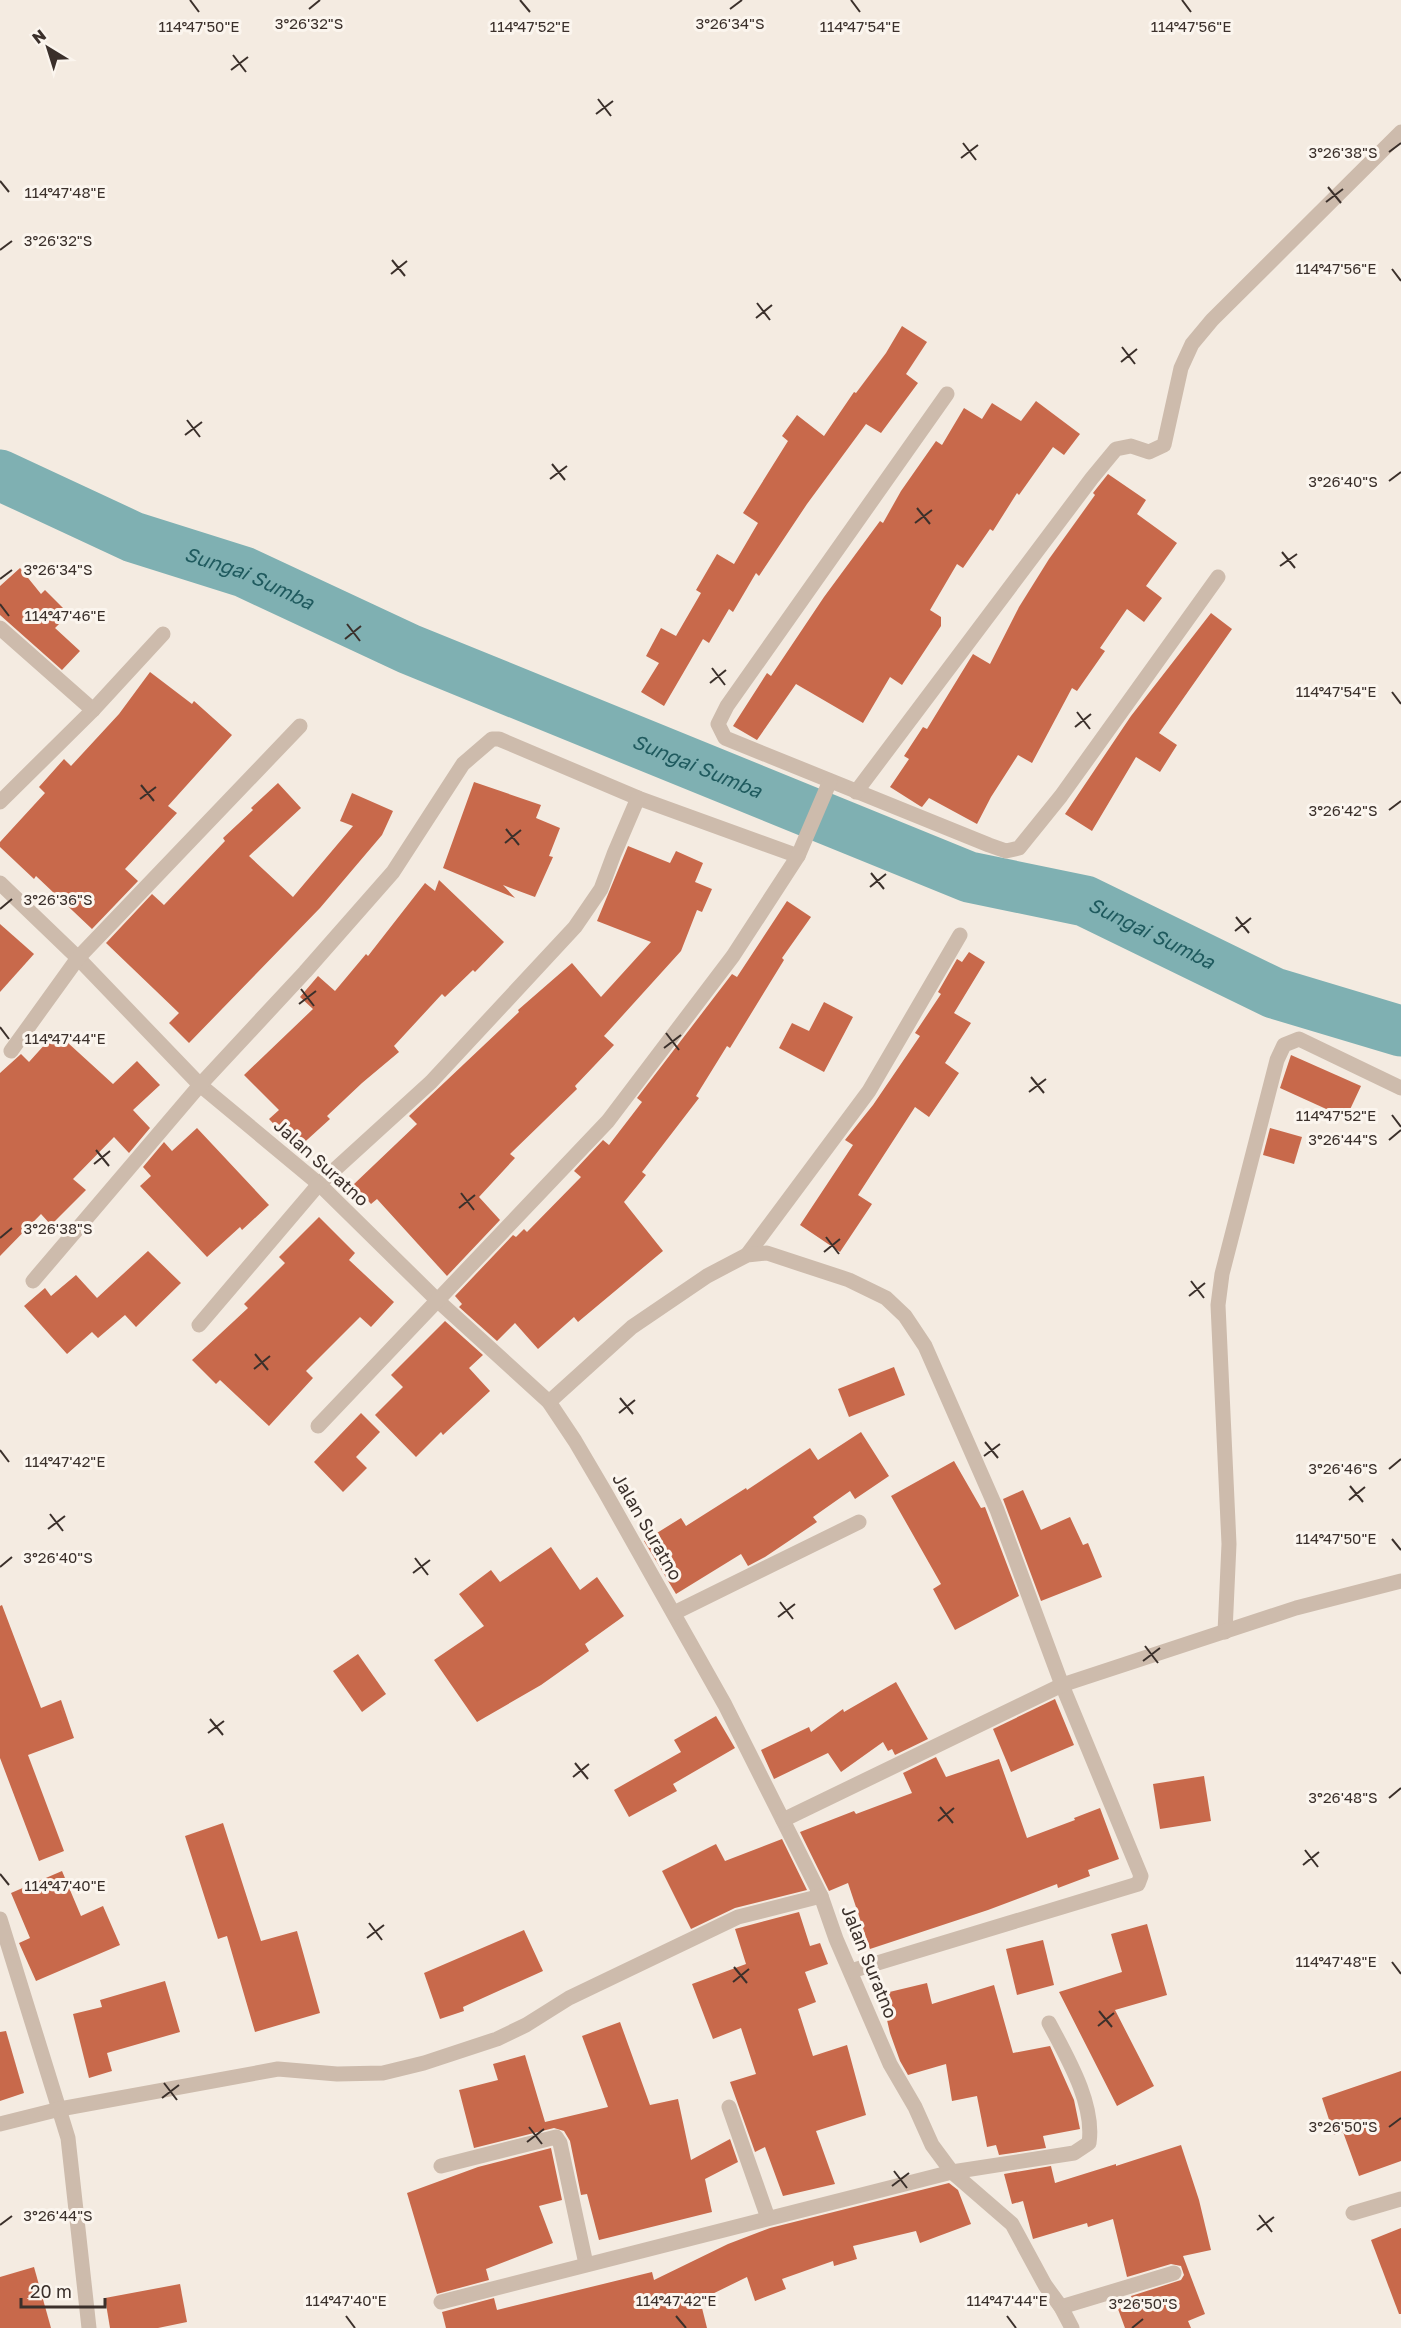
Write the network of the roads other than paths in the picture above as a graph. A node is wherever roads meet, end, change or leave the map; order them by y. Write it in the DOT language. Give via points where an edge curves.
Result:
graph roads {
  1 [pos="1401,132"];
  2 [pos="947,394"];
  3 [pos="1218,577"];
  4 [pos="0,628"];
  5 [pos="163,634"];
  6 [pos="93,710"];
  7 [pos="300,726"];
  8 [pos="828,787"];
  9 [pos="856,792"];
  10 [pos="638,798"];
  11 [pos="0,802"];
  12 [pos="798,856"];
  13 [pos="0,882"];
  14 [pos="960,935"];
  15 [pos="78,958"];
  16 [pos="11,1051"];
  17 [pos="200,1085"];
  18 [pos="1401,1088"];
  19 [pos="320,1184"];
  20 [pos="747,1255"];
  21 [pos="33,1281"];
  22 [pos="436,1299"];
  23 [pos="199,1325"];
  24 [pos="549,1402"];
  25 [pos="318,1426"];
  26 [pos="859,1522"];
  27 [pos="1401,1581"];
  28 [pos="674,1613"];
  29 [pos="1225,1632"];
  30 [pos="1062,1685"];
  31 [pos="783,1820"];
  32 [pos="822,1896"];
  33 [pos="0,1919"];
  34 [pos="851,1971"];
  35 [pos="1049,2023"];
  36 [pos="729,2107"];
  37 [pos="60,2109"];
  38 [pos="0,2124"];
  39 [pos="441,2166"];
  40 [pos="952,2172"];
  41 [pos="1401,2199"];
  42 [pos="1353,2213"];
  43 [pos="768,2218"];
  44 [pos="586,2264"];
  45 [pos="1174,2273"];
  46 [pos="441,2302"];
  47 [pos="1061,2307"];
  48 [pos="89,2328"];
  49 [pos="1072,2328"];
  1 -- 9 [label="street" via="1192,344 1181,368 1164,445 1149,452 1131,446 1116,449"];
  2 -- 8 [label="street" via="718,724 725,738"];
  3 -- 9 [label="street" via="1061,796 1018,848 1006,851"];
  4 -- 6 [label="street"];
  5 -- 6 [label="street"];
  6 -- 11 [label="street"];
  7 -- 15 [label="street"];
  8 -- 9 [label="street"];
  8 -- 12 [label="street"];
  10 -- 12 [label="street"];
  10 -- 17 [label="street" via="499,738 492,739 464,764 393,872"];
  10 -- 19 [label="street" via="601,889 575,927 431,1082"];
  12 -- 22 [label="street" via="733,956 608,1121"];
  13 -- 15 [label="street, Jalan Suratno"];
  14 -- 20 [label="street" via="869,1091"];
  15 -- 16 [label="street"];
  15 -- 17 [label="street, Jalan Suratno"];
  17 -- 19 [label="street, Jalan Suratno"];
  17 -- 21 [label="street"];
  18 -- 29 [label="street" via="1299,1039 1284,1045 1277,1060 1222,1274 1218,1305 1229,1544"];
  19 -- 22 [label="street, Jalan Suratno"];
  19 -- 23 [label="street"];
  20 -- 24 [label="street" via="707,1276 632,1328"];
  20 -- 30 [label="street" via="767,1253 849,1280 886,1298 905,1316 925,1346 997,1510"];
  22 -- 24 [label="street, Jalan Suratno"];
  22 -- 25 [label="street"];
  24 -- 28 [label="street, Jalan Suratno"];
  26 -- 28 [label="street"];
  27 -- 29 [label="street" via="1296,1608"];
  28 -- 31 [label="street, Jalan Suratno"];
  29 -- 30 [label="street"];
  30 -- 31 [label="street"];
  30 -- 34 [label="street" via="1137,1866 1138,1884"];
  31 -- 32 [label="street, Jalan Suratno"];
  32 -- 34 [label="street, Jalan Suratno"];
  32 -- 37 [label="street" via="738,1917 569,1998 516,2030 423,2062 383,2073 278,2069"];
  33 -- 37 [label="street"];
  34 -- 40 [label="street, Jalan Suratno" via="890,2064 932,2145"];
  35 -- 40 [label="street" via="1078,2077 1091,2131 1089,2143 1074,2153"];
  36 -- 43 [label="street"];
  37 -- 38 [label="street"];
  37 -- 48 [label="street" via="68,2138"];
  39 -- 44 [label="street" via="556,2137"];
  40 -- 43 [label="street"];
  40 -- 47 [label="street, Jalan Suratno" via="1012,2224"];
  41 -- 42 [label="street"];
  43 -- 44 [label="street"];
  44 -- 46 [label="street"];
  45 -- 47 [label="street"];
  47 -- 49 [label="street, Jalan Suratno"];
}
